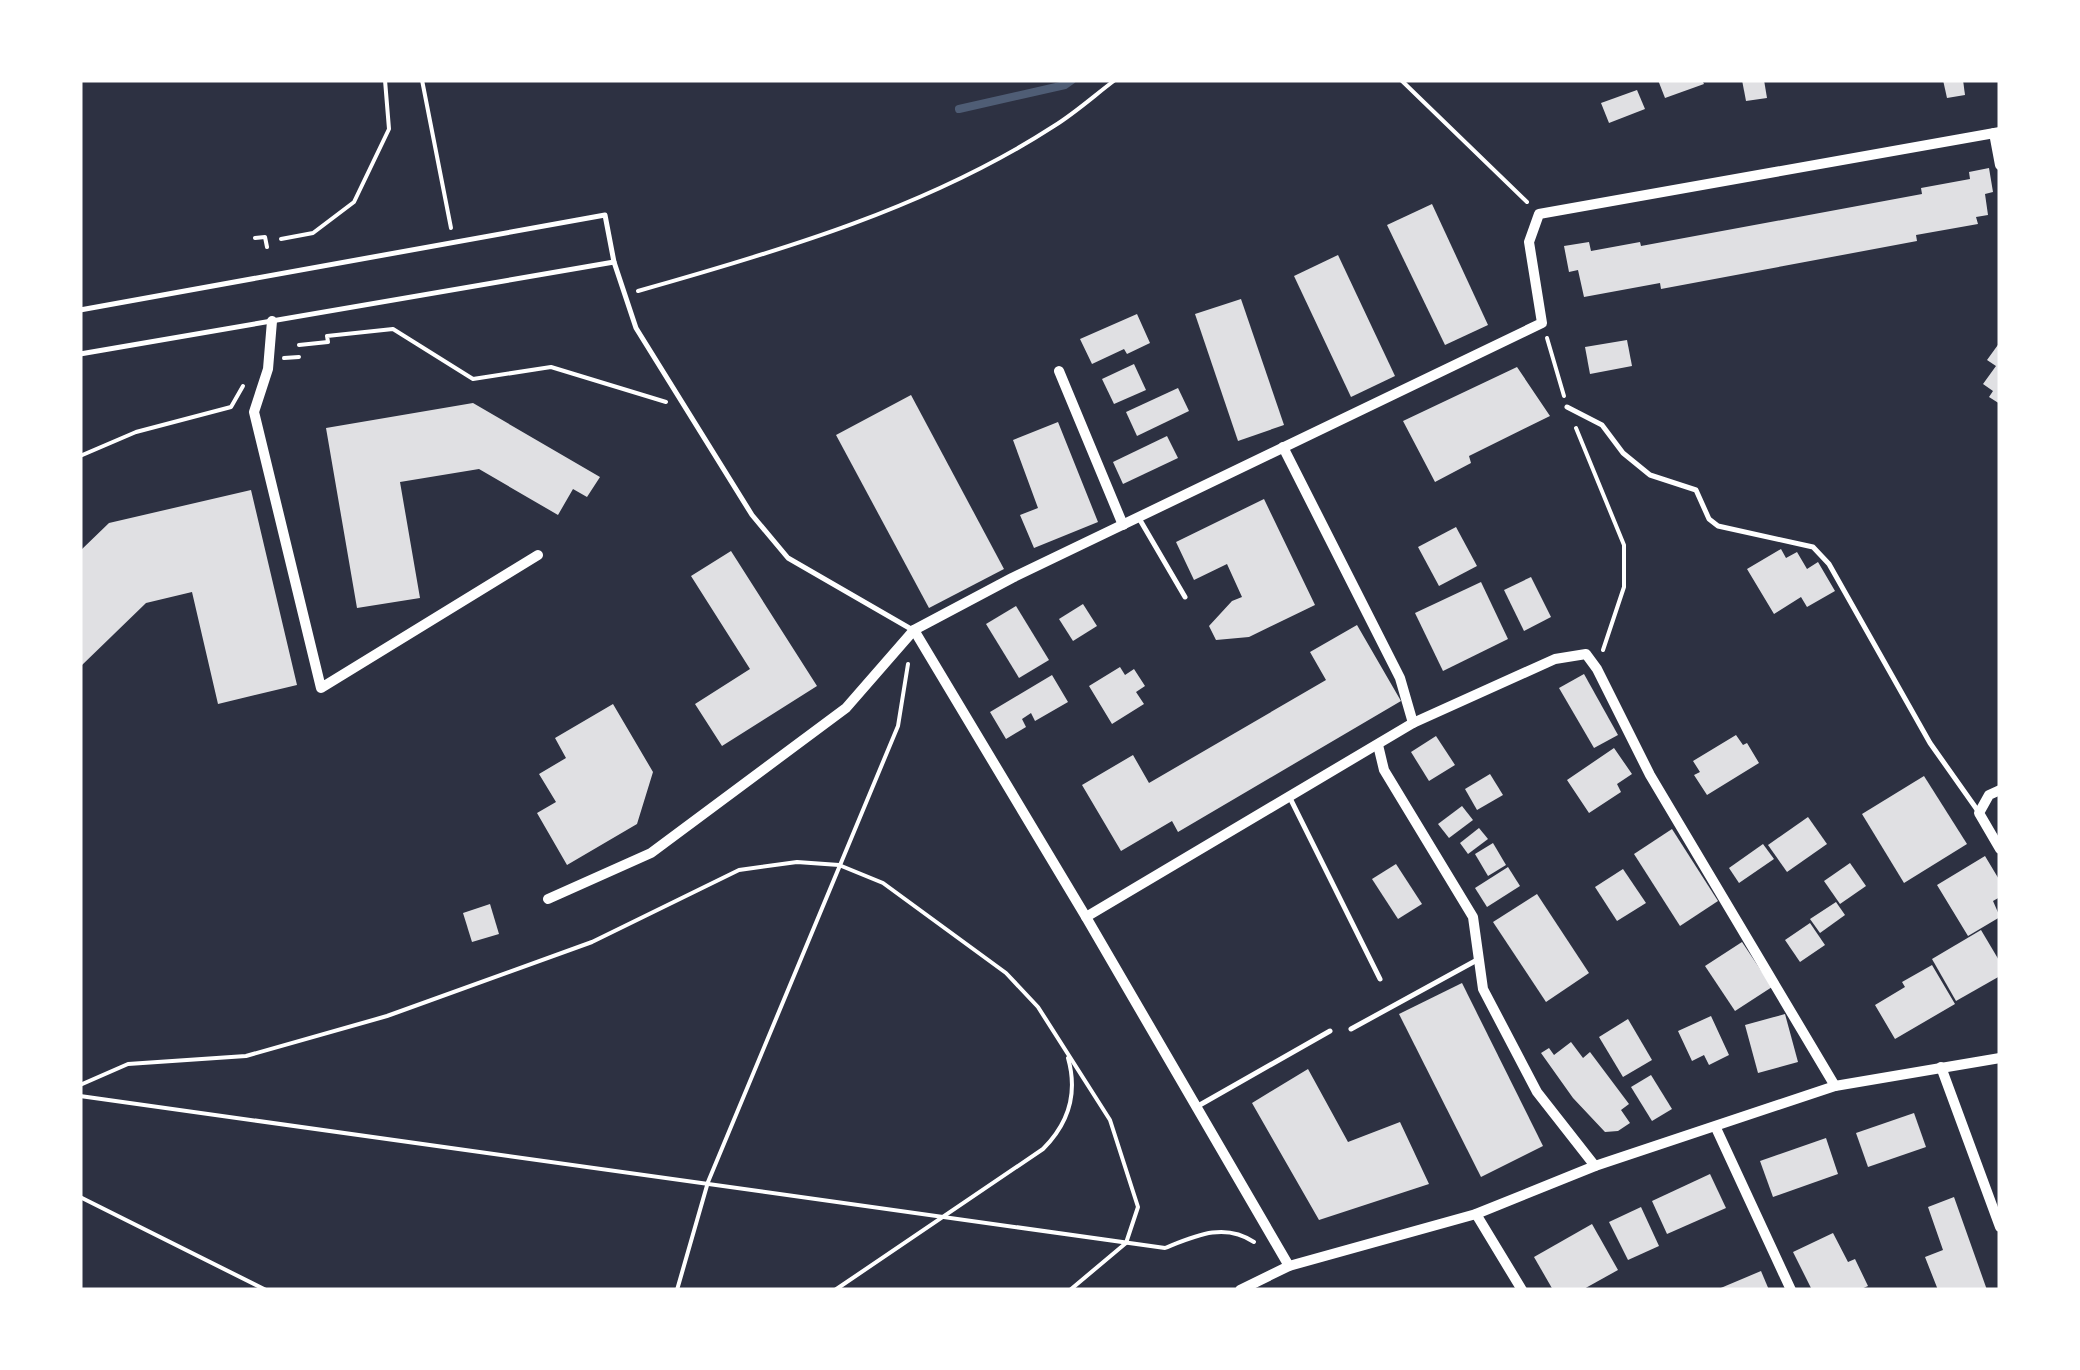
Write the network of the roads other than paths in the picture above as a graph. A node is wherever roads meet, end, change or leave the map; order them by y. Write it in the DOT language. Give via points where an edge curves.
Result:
graph roads {
  1 [pos="1997,133"];
  2 [pos="2000,165"];
  3 [pos="614,262"];
  4 [pos="80,310"];
  5 [pos="272,321"];
  6 [pos="80,354"];
  7 [pos="1059,372"];
  8 [pos="1567,407"];
  9 [pos="1284,446"];
  10 [pos="1138,517"];
  11 [pos="1123,524"];
  12 [pos="538,555"];
  13 [pos="1185,596"];
  14 [pos="914,630"];
  15 [pos="1413,723"];
  16 [pos="1378,744"];
  17 [pos="2000,790"];
  18 [pos="1290,796"];
  19 [pos="1980,813"];
  20 [pos="2000,849"];
  21 [pos="548,899"];
  22 [pos="1086,916"];
  23 [pos="1480,959"];
  24 [pos="1380,979"];
  25 [pos="1350,1029"];
  26 [pos="1330,1032"];
  27 [pos="2000,1058"];
  28 [pos="1941,1067"];
  29 [pos="1834,1086"];
  30 [pos="1196,1108"];
  31 [pos="1716,1128"];
  32 [pos="1595,1166"];
  33 [pos="1476,1214"];
  34 [pos="2000,1227"];
  35 [pos="1289,1266"];
  36 [pos="1240,1290"];
  37 [pos="1522,1290"];
  38 [pos="1791,1290"];
  1 -- 2 [label="street"];
  1 -- 9 [label="street" via="1539,214 1528,242 1542,324"];
  3 -- 4 [label="lane" via="605,215"];
  3 -- 5 [label="lane"];
  3 -- 14 [label="lane" via="636,328 752,515 788,558"];
  5 -- 6 [label="lane"];
  5 -- 12 [label="street" via="268,369 254,412 321,688"];
  7 -- 11 [label="street"];
  8 -- 19 [label="lane" via="1602,425 1650,474 1696,490 1718,526 1813,546 1930,743"];
  9 -- 10 [label="street"];
  9 -- 15 [label="street" via="1400,678"];
  10 -- 11 [label="street"];
  10 -- 13 [label="lane"];
  11 -- 14 [label="street"];
  14 -- 21 [label="street" via="846,708 651,853"];
  14 -- 22 [label="street"];
  15 -- 16 [label="street"];
  15 -- 29 [label="street" via="1555,659 1586,654"];
  16 -- 18 [label="street"];
  16 -- 23 [label="street" via="1384,770 1473,917"];
  17 -- 19 [label="street" via="1989,795"];
  18 -- 22 [label="street"];
  18 -- 24 [label="lane"];
  19 -- 20 [label="street"];
  22 -- 30 [label="street"];
  23 -- 25 [label="lane"];
  23 -- 32 [label="street" via="1483,988 1537,1092"];
  26 -- 30 [label="lane"];
  27 -- 28 [label="street"];
  28 -- 29 [label="street"];
  28 -- 34 [label="street"];
  29 -- 31 [label="street"];
  30 -- 35 [label="street"];
  31 -- 32 [label="street"];
  31 -- 38 [label="street"];
  32 -- 33 [label="street"];
  33 -- 35 [label="street"];
  33 -- 37 [label="street"];
  35 -- 36 [label="street"];
}
